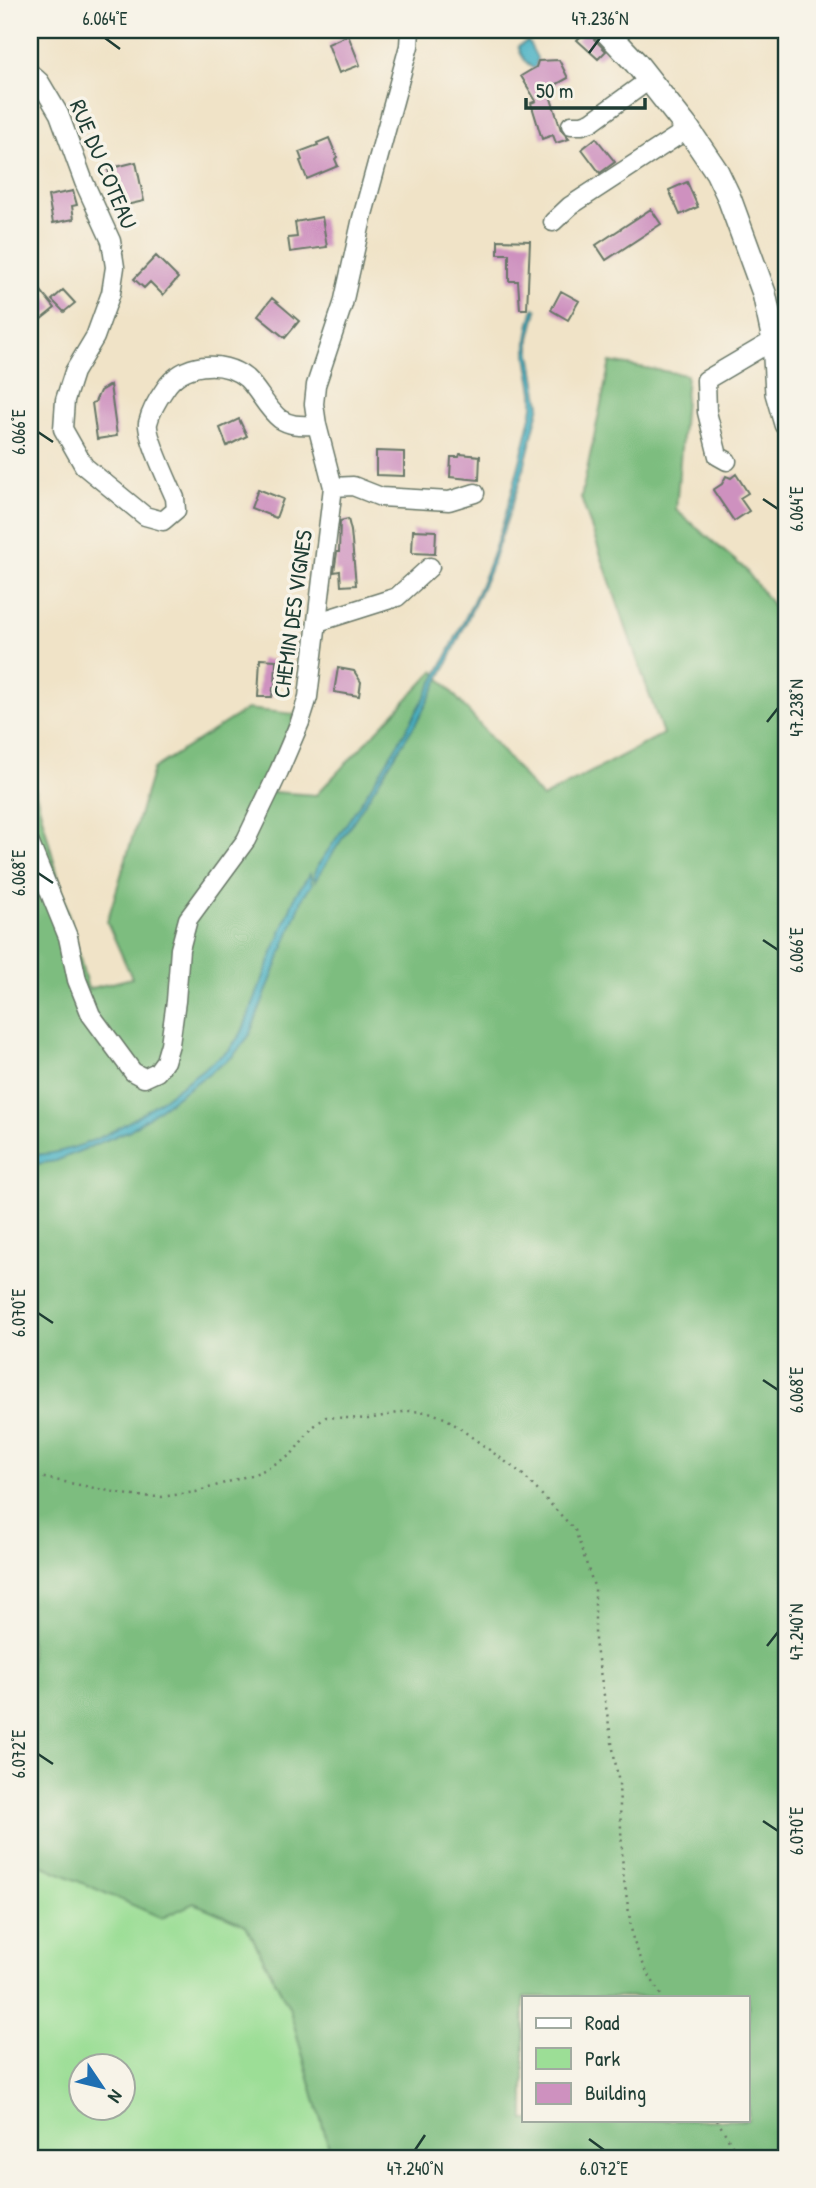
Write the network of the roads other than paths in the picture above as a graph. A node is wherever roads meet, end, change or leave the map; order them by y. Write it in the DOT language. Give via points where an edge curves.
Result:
graph roads {
  1 [pos="410,30"];
  2 [pos="605,30"];
  3 [pos="30,73"];
  4 [pos="649,80"];
  5 [pos="571,125"];
  6 [pos="688,129"];
  7 [pos="553,222"];
  8 [pos="774,340"];
  9 [pos="786,424"];
  10 [pos="317,425"];
  11 [pos="727,461"];
  12 [pos="333,487"];
  13 [pos="475,493"];
  14 [pos="430,567"];
  15 [pos="318,622"];
  16 [pos="30,845"];
  1 -- 10 [label="street, CHEMIN DES VIGNES" via="343,304 316,385"];
  2 -- 4 [label="street"];
  3 -- 10 [label="street, RUE DU COTEAU" via="59,114 111,241 115,267 95,337 74,372 65,400 63,429 84,466 145,516 163,521 176,510 147,425 168,384 191,368 213,365 232,369 245,377 281,419 295,426"];
  4 -- 5 [label="street" via="591,122"];
  4 -- 6 [label="street"];
  6 -- 7 [label="street" via="570,206"];
  6 -- 8 [label="street" via="728,195 764,293"];
  8 -- 9 [label="street" via="777,393"];
  8 -- 11 [label="street" via="706,380 707,412 718,456"];
  10 -- 12 [label="street, CHEMIN DES VIGNES"];
  12 -- 13 [label="street" via="353,486 382,497 449,501"];
  12 -- 15 [label="street, CHEMIN DES VIGNES"];
  14 -- 15 [label="street" via="397,597"];
  15 -- 16 [label="street, CHEMIN DES VIGNES" via="308,696 279,771 246,840 188,919 170,1044 157,1072 144,1078 133,1072 91,1015 77,980 68,937"];
}
